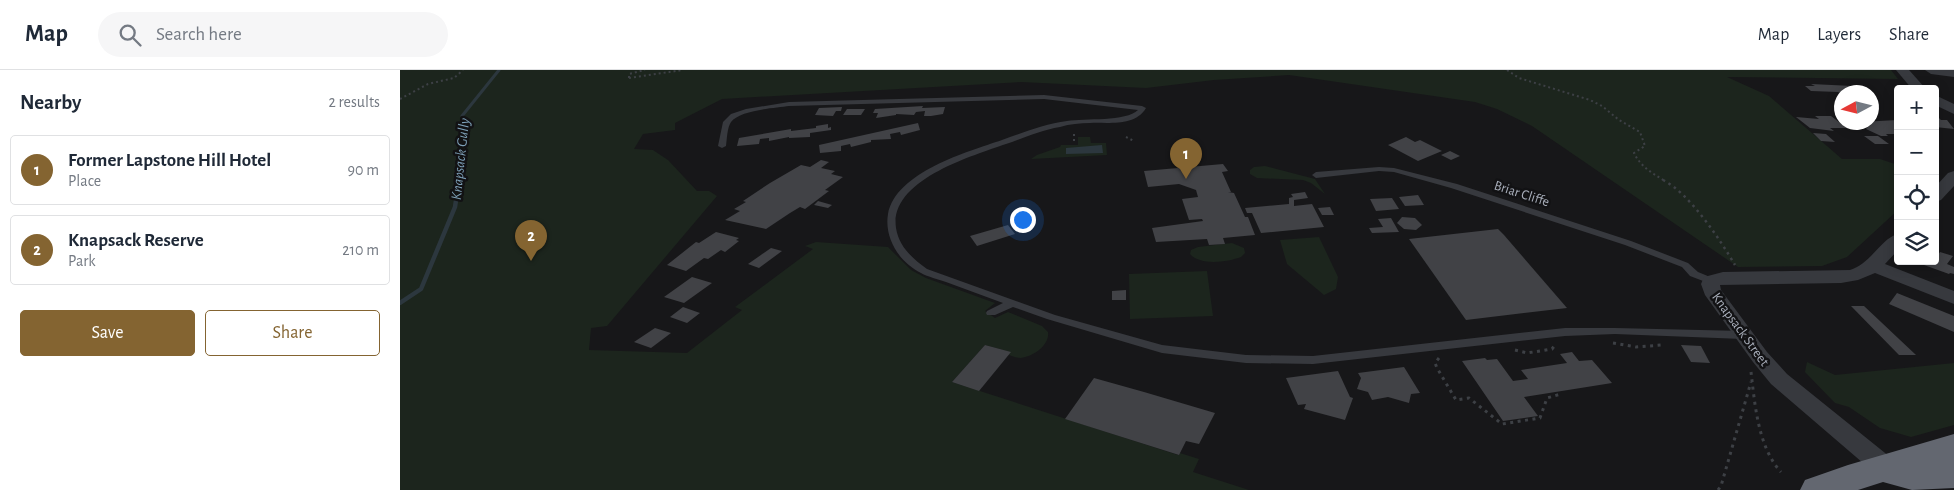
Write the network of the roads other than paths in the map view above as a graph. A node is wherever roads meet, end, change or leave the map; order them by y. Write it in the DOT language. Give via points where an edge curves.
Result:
graph roads {
  1 [pos="1902,70"];
  2 [pos="1931,70"];
  3 [pos="1954,73"];
  4 [pos="1916,85"];
  5 [pos="1939,101"];
  6 [pos="1954,110"];
  7 [pos="722,146"];
  8 [pos="1316,175"];
  9 [pos="1954,176"];
  10 [pos="1939,193"];
  11 [pos="1894,243"];
  12 [pos="1873,266"];
  13 [pos="1711,281"];
  14 [pos="1954,298"];
  15 [pos="1012,303"];
  16 [pos="991,313"];
  17 [pos="1743,335"];
  18 [pos="1954,447"];
  19 [pos="1954,474"];
  20 [pos="1884,479"];
  21 [pos="1954,482"];
  22 [pos="1818,490"];
  23 [pos="1931,490"];
  1 -- 4 [label="street"];
  2 -- 3 [label="street"];
  5 -- 6 [label="street"];
  7 -- 15 [label="lane" via="728,122 734,116 789,104 1044,96 1142,108 1128,118 1052,126 964,157 921,178 898,201 892,215 892,230 899,248 911,262 929,273"];
  8 -- 13 [label="lane, Briar Cliffe" via="1394,170 1494,198 1628,243 1685,265 1694,274"];
  9 -- 10 [label="street"];
  11 -- 12 [label="street, Knapsack Street"];
  12 -- 13 [label="street, Knapsack Street" via="1862,274 1848,277"];
  12 -- 14 [label="street"];
  13 -- 17 [label="street, Knapsack Street" via="1712,291"];
  15 -- 16 [label="lane"];
  15 -- 17 [label="lane" via="1162,349 1246,359 1313,360 1565,332"];
  17 -- 20 [label="street, Knapsack Street" via="1780,379"];
  18 -- 20 [label="highway"];
  19 -- 20 [label="highway" via="1916,477 1899,474"];
  20 -- 22 [label="highway"];
  21 -- 23 [label="highway"];
}
